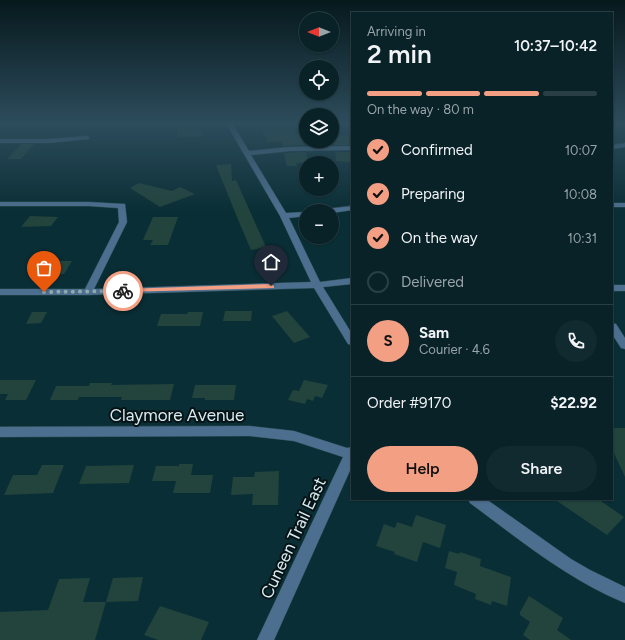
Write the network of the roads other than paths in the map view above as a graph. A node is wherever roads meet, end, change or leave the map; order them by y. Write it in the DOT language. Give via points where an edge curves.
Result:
graph roads {
  1 [pos="247,153"];
  2 [pos="0,204"];
  3 [pos="613,205"];
  4 [pos="625,205"];
  5 [pos="351,208"];
  6 [pos="339,210"];
  7 [pos="299,215"];
  8 [pos="284,216"];
  9 [pos="351,281"];
  10 [pos="317,285"];
  11 [pos="613,288"];
  12 [pos="625,288"];
  13 [pos="0,292"];
  14 [pos="88,292"];
  15 [pos="613,328"];
  16 [pos="351,340"];
  17 [pos="625,346"];
  18 [pos="0,432"];
  19 [pos="351,454"];
  20 [pos="351,456"];
  21 [pos="476,500"];
  22 [pos="625,595"];
  23 [pos="266,640"];
  1 -- 8 [label="street"];
  2 -- 14 [label="street" via="122,206 123,222"];
  3 -- 4 [label="street"];
  5 -- 6 [label="street"];
  7 -- 8 [label="street"];
  8 -- 10 [label="street"];
  9 -- 10 [label="street"];
  10 -- 14 [label="street"];
  10 -- 16 [label="street"];
  11 -- 12 [label="street"];
  13 -- 14 [label="street"];
  15 -- 17 [label="street"];
  18 -- 19 [label="street, Claymore Avenue" via="250,431 294,436"];
  20 -- 23 [label="street, Cuneen Trail East"];
  21 -- 22 [label="street" via="564,564"];
}
